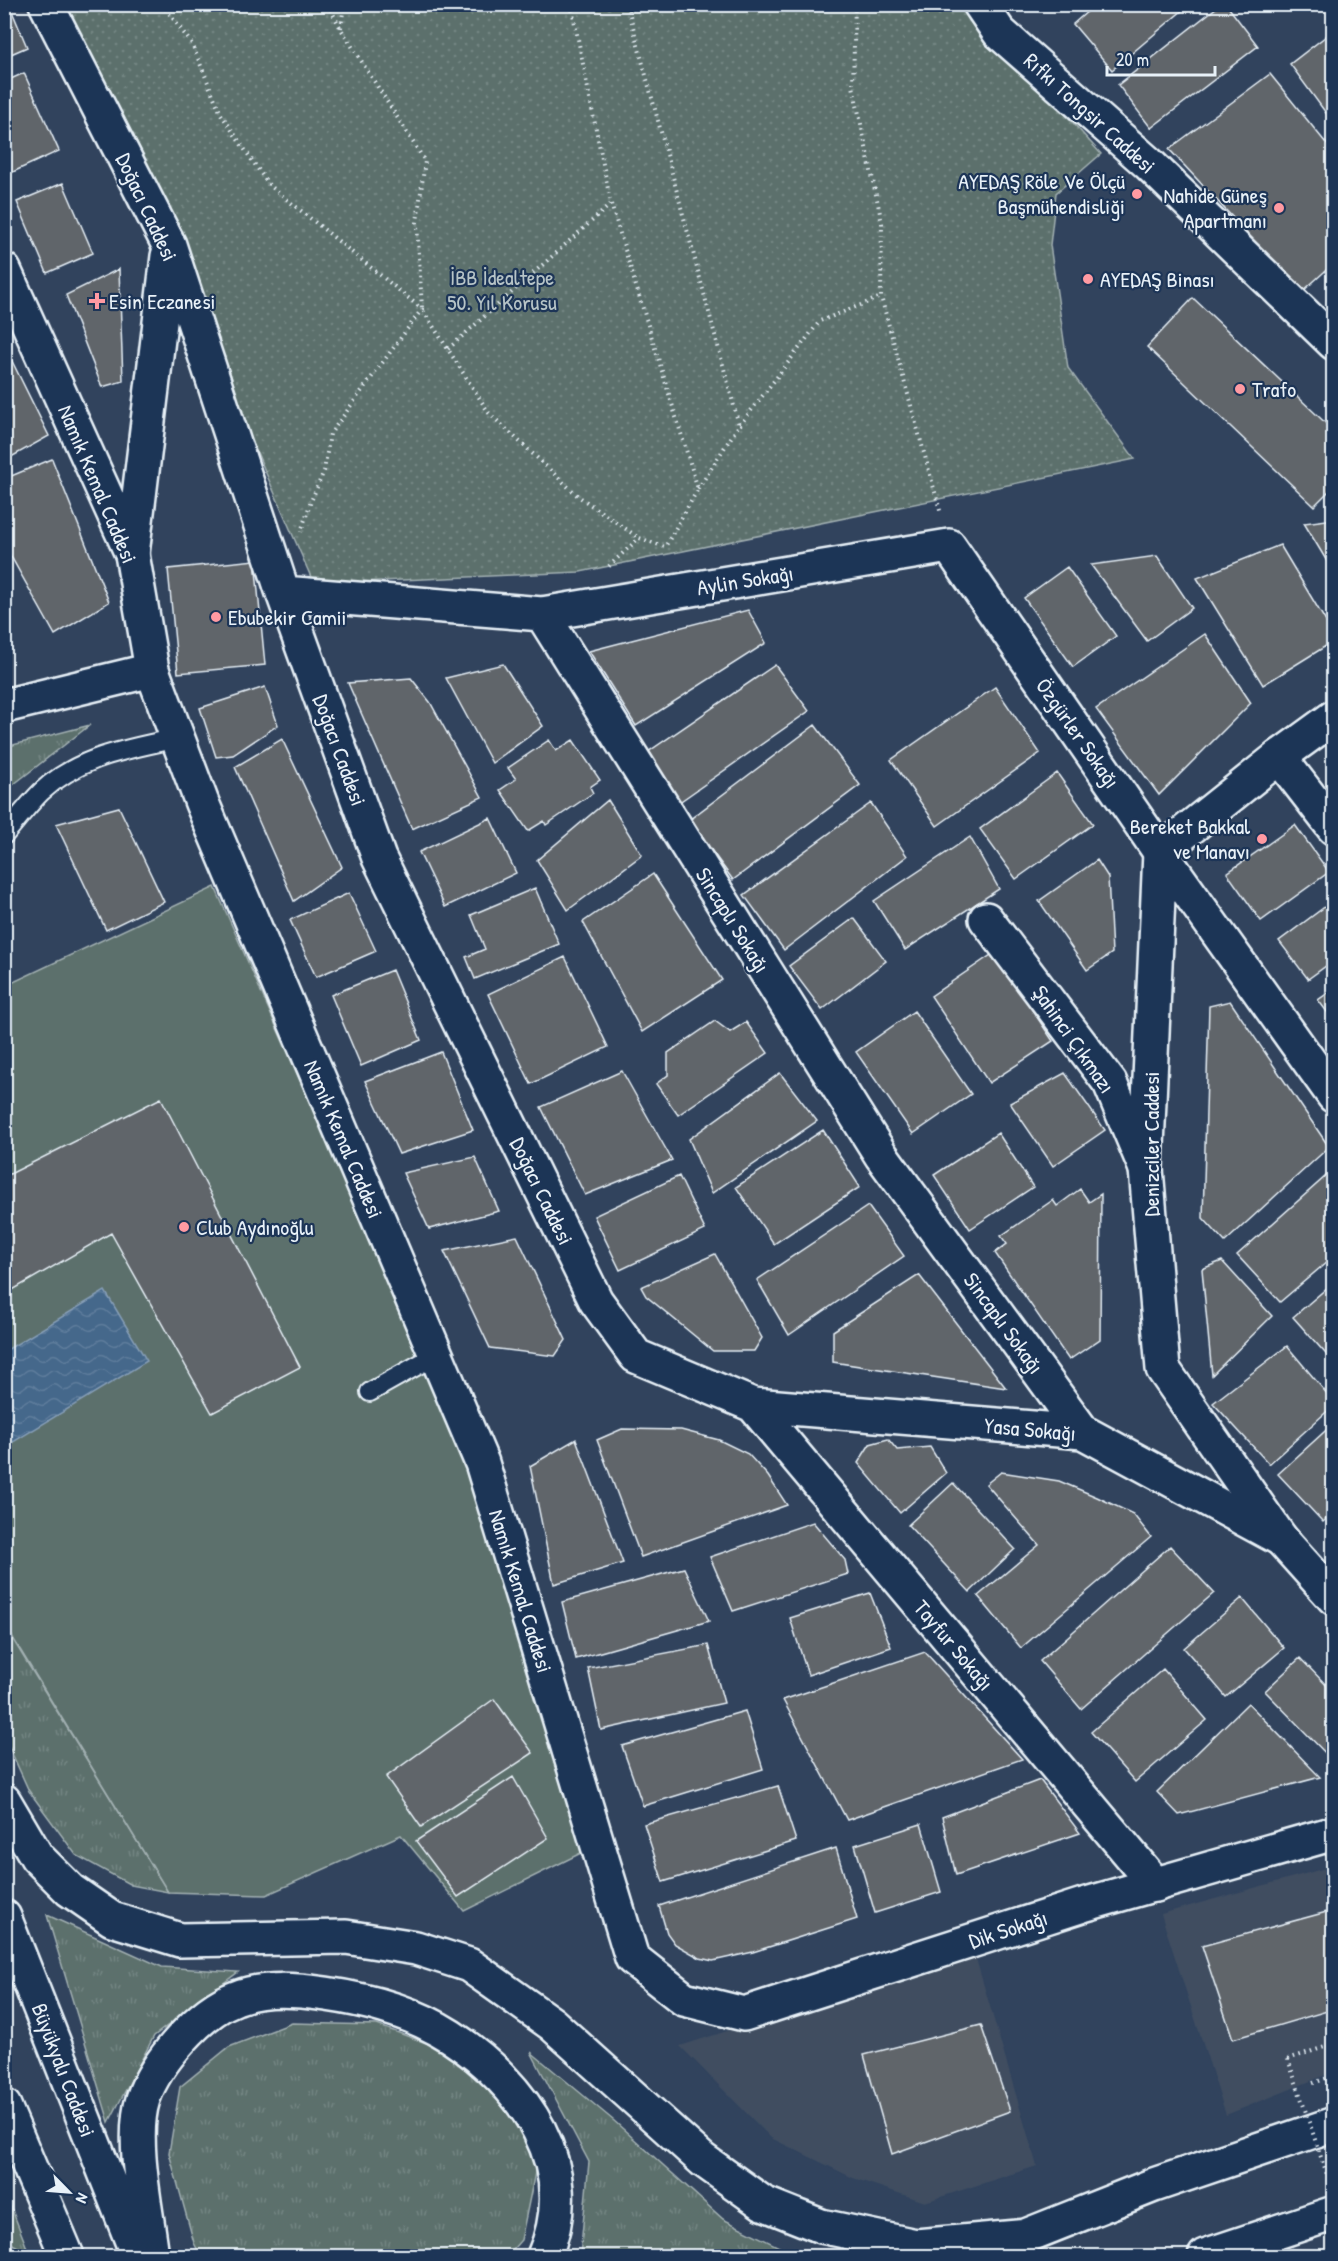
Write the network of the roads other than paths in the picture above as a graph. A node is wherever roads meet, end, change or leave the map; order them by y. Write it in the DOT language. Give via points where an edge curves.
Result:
graph roads {
  1 [pos="46,4"];
  2 [pos="980,4"];
  3 [pos="169,245"];
  4 [pos="4,270"];
  5 [pos="14,318"];
  6 [pos="1330,332"];
  7 [pos="949,546"];
  8 [pos="132,554"];
  9 [pos="283,593"];
  10 [pos="542,614"];
  11 [pos="152,670"];
  12 [pos="4,706"];
  13 [pos="1334,717"];
  14 [pos="178,738"];
  15 [pos="1279,757"];
  16 [pos="1334,828"];
  17 [pos="4,835"];
  18 [pos="1160,852"];
  19 [pos="986,919"];
  20 [pos="1334,1096"];
  21 [pos="1146,1170"];
  22 [pos="436,1355"];
  23 [pos="370,1392"];
  24 [pos="753,1405"];
  25 [pos="1083,1432"];
  26 [pos="1281,1539"];
  27 [pos="1334,1598"];
  28 [pos="4,1801"];
  29 [pos="1334,1833"];
  30 [pos="1156,1885"];
  31 [pos="4,1917"];
  32 [pos="684,1999"];
  33 [pos="4,2106"];
  34 [pos="1334,2124"];
  35 [pos="1334,2213"];
  36 [pos="1028,2236"];
  37 [pos="67,2256"];
  38 [pos="138,2256"];
  39 [pos="152,2256"];
  40 [pos="544,2256"];
  41 [pos="910,2256"];
  42 [pos="964,2256"];
  43 [pos="1205,2256"];
  1 -- 3 [label="main road, Doğacı Caddesi"];
  2 -- 6 [label="main road, Rıfkı Tongsir Caddesi" via="999,32"];
  3 -- 8 [label="main road"];
  3 -- 9 [label="main road, Doğacı Caddesi"];
  4 -- 5 [label="main road, Namık Kemal Caddesi"];
  5 -- 8 [label="main road, Namık Kemal Caddesi"];
  7 -- 10 [label="main road, Aylin Sokağı"];
  7 -- 18 [label="main road, Özgürler Sokağı"];
  8 -- 11 [label="main road, Namık Kemal Caddesi"];
  9 -- 10 [label="main road"];
  9 -- 24 [label="main road, Doğacı Caddesi" via="379,858 596,1301 636,1356"];
  10 -- 25 [label="main road, Sincaplı Sokağı" via="881,1155"];
  11 -- 12 [label="main road"];
  11 -- 14 [label="main road, Namık Kemal Caddesi"];
  13 -- 15 [label="main road"];
  14 -- 17 [label="lane" via="79,765 40,793"];
  14 -- 22 [label="main road, Namık Kemal Caddesi"];
  15 -- 16 [label="main road"];
  15 -- 18 [label="main road"];
  18 -- 20 [label="main road, Özgürler Sokağı"];
  18 -- 21 [label="main road, Denizciler Caddesi"];
  19 -- 21 [label="main road, Şahinci Çıkmazı" via="1110,1083"];
  21 -- 26 [label="main road, Denizciler Caddesi" via="1163,1369"];
  22 -- 23 [label="lane"];
  22 -- 32 [label="main road, Namık Kemal Caddesi" via="482,1463 632,1958"];
  24 -- 25 [label="main road, Yasa Sokağı"];
  24 -- 30 [label="main road, Tayfur Sokağı"];
  25 -- 26 [label="main road, Yasa Sokağı"];
  26 -- 27 [label="main road, Denizciler Caddesi"];
  28 -- 36 [label="main road" via="37,1857 70,1890 112,1919 180,1941 346,1937 416,1948 469,1965 552,2024 703,2160 763,2203 821,2226 916,2246"];
  29 -- 30 [label="main road, Dik Sokağı"];
  30 -- 32 [label="main road, Dik Sokağı" via="744,2014"];
  31 -- 38 [label="main road, Büyükyalı Caddesi"];
  33 -- 37 [label="main road"];
  34 -- 36 [label="main road" via="1154,2185"];
  35 -- 43 [label="main road"];
  36 -- 41 [label="lane"];
  36 -- 42 [label="main road"];
  39 -- 40 [label="main road" via="137,2135 144,2099 175,2046 214,2009 247,1995 283,1991 367,2002 424,2022 449,2035 510,2087 535,2122 557,2182 553,2235"];
}
